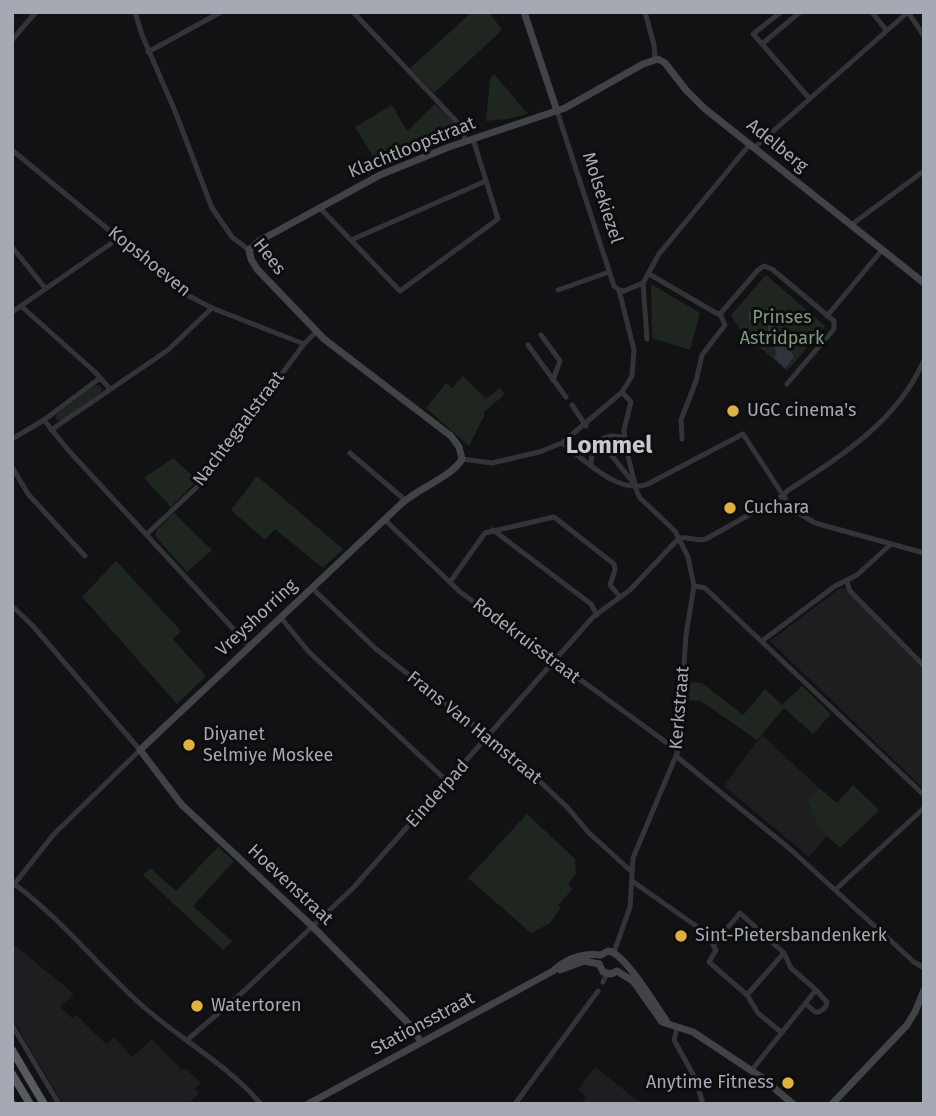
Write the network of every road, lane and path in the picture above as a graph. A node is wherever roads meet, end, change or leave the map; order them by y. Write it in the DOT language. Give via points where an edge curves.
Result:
graph roads {
  1 [pos="36,12"];
  2 [pos="135,12"];
  3 [pos="221,12"];
  4 [pos="353,12"];
  5 [pos="524,12"];
  6 [pos="645,12"];
  7 [pos="781,12"];
  8 [pos="800,12"];
  9 [pos="872,12"];
  10 [pos="908,12"];
  11 [pos="886,30"];
  12 [pos="924,36"];
  13 [pos="12,40"];
  14 [pos="762,44"];
  15 [pos="148,52"];
  16 [pos="655,59"];
  17 [pos="808,98"];
  18 [pos="557,111"];
  19 [pos="470,140"];
  20 [pos="752,146"];
  21 [pos="12,150"];
  22 [pos="924,171"];
  23 [pos="486,181"];
  24 [pos="319,207"];
  25 [pos="851,225"];
  26 [pos="119,237"];
  27 [pos="351,240"];
  28 [pos="12,247"];
  29 [pos="249,250"];
  30 [pos="882,250"];
  31 [pos="610,272"];
  32 [pos="649,274"];
  33 [pos="643,283"];
  34 [pos="924,283"];
  35 [pos="45,288"];
  36 [pos="558,290"];
  37 [pos="619,290"];
  38 [pos="21,306"];
  39 [pos="212,308"];
  40 [pos="12,313"];
  41 [pos="720,314"];
  42 [pos="827,316"];
  43 [pos="316,331"];
  44 [pos="541,335"];
  45 [pos="647,339"];
  46 [pos="304,344"];
  47 [pos="528,345"];
  48 [pos="924,360"];
  49 [pos="100,378"];
  50 [pos="553,380"];
  51 [pos="787,384"];
  52 [pos="110,389"];
  53 [pos="622,392"];
  54 [pos="566,397"];
  55 [pos="572,405"];
  56 [pos="44,420"];
  57 [pos="585,424"];
  58 [pos="51,430"];
  59 [pos="625,438"];
  60 [pos="12,439"];
  61 [pos="682,439"];
  62 [pos="600,441"];
  63 [pos="562,443"];
  64 [pos="350,453"];
  65 [pos="461,459"];
  66 [pos="591,464"];
  67 [pos="12,467"];
  68 [pos="636,487"];
  69 [pos="784,495"];
  70 [pos="405,500"];
  71 [pos="384,519"];
  72 [pos="493,530"];
  73 [pos="147,534"];
  74 [pos="679,538"];
  75 [pos="890,545"];
  76 [pos="924,553"];
  77 [pos="85,556"];
  78 [pos="450,582"];
  79 [pos="847,582"];
  80 [pos="694,586"];
  81 [pos="312,588"];
  82 [pos="620,597"];
  83 [pos="12,606"];
  84 [pos="597,615"];
  85 [pos="281,618"];
  86 [pos="762,641"];
  87 [pos="250,647"];
  88 [pos="554,662"];
  89 [pos="924,666"];
  90 [pos="489,737"];
  91 [pos="140,750"];
  92 [pos="677,754"];
  93 [pos="448,782"];
  94 [pos="924,796"];
  95 [pos="924,808"];
  96 [pos="632,872"];
  97 [pos="632,881"];
  98 [pos="13,885"];
  99 [pos="835,890"];
  100 [pos="313,927"];
  101 [pos="713,944"];
  102 [pos="614,952"];
  103 [pos="784,953"];
  104 [pos="600,960"];
  105 [pos="621,961"];
  106 [pos="924,968"];
  107 [pos="617,971"];
  108 [pos="607,974"];
  109 [pos="603,982"];
  110 [pos="816,989"];
  111 [pos="643,990"];
  112 [pos="924,990"];
  113 [pos="598,991"];
  114 [pos="747,995"];
  115 [pos="806,1004"];
  116 [pos="12,1025"];
  117 [pos="673,1026"];
  118 [pos="782,1033"];
  119 [pos="187,1040"];
  120 [pos="421,1042"];
  121 [pos="12,1050"];
  122 [pos="751,1070"];
  123 [pos="12,1074"];
  124 [pos="30,1104"];
  125 [pos="44,1104"];
  126 [pos="59,1104"];
  127 [pos="261,1104"];
  128 [pos="308,1104"];
  129 [pos="515,1104"];
  130 [pos="703,1104"];
  131 [pos="793,1104"];
  132 [pos="832,1104"];
  1 -- 13 [label="street"];
  2 -- 15 [label="street, Hees"];
  3 -- 15 [label="street"];
  4 -- 19 [label="street"];
  5 -- 18 [label="main road, Molsekiezel"];
  6 -- 16 [label="street"];
  7 -- 14 [label="street" via="753,34"];
  8 -- 14 [label="street"];
  9 -- 11 [label="street"];
  10 -- 11 [label="street"];
  10 -- 12 [label="street"];
  11 -- 17 [label="street"];
  14 -- 17 [label="street"];
  15 -- 29 [label="street, Hees" via="212,208 232,237"];
  16 -- 18 [label="main road, Klachtloopstraat"];
  16 -- 20 [label="main road, Adelberg" via="665,63 694,99"];
  17 -- 20 [label="street"];
  18 -- 19 [label="main road, Klachtloopstraat"];
  18 -- 31 [label="street, Molsekiezel"];
  19 -- 23 [label="street"];
  19 -- 24 [label="main road, Klachtloopstraat" via="399,167"];
  20 -- 25 [label="main road, Adelberg"];
  20 -- 32 [label="street" via="659,254"];
  21 -- 26 [label="street, Kopshoeven"];
  22 -- 25 [label="street"];
  23 -- 27 [label="street"];
  23 -- 27 [label="street" via="498,219 400,290"];
  24 -- 27 [label="street"];
  24 -- 29 [label="main road, Klachtloopstraat"];
  25 -- 30 [label="main road, Adelberg"];
  26 -- 35 [label="street"];
  26 -- 39 [label="street, Kopshoeven" via="189,296"];
  28 -- 35 [label="street"];
  29 -- 43 [label="main road, Hees" via="257,269"];
  30 -- 34 [label="main road, Adelberg"];
  30 -- 42 [label="street"];
  31 -- 36 [label="street"];
  31 -- 37 [label="street, Molsekiezel"];
  32 -- 33 [label="street"];
  32 -- 41 [label="street"];
  33 -- 37 [label="street"];
  33 -- 45 [label="street"];
  35 -- 38 [label="street"];
  37 -- 53 [label="street, Molsekiezel" via="634,350 632,376"];
  38 -- 40 [label="street"];
  38 -- 49 [label="street"];
  39 -- 46 [label="street, Kopshoeven"];
  39 -- 52 [label="street" via="168,350"];
  41 -- 42 [label="street" via="764,266"];
  41 -- 61 [label="street" via="725,325 702,355 681,420"];
  42 -- 51 [label="street" via="835,329"];
  43 -- 46 [label="street, Nachtegaalstraat"];
  43 -- 65 [label="main road, Hees" via="451,436"];
  44 -- 50 [label="street" via="560,361"];
  46 -- 73 [label="street, Nachtegaalstraat" via="199,485"];
  47 -- 50 [label="street"];
  48 -- 69 [label="street" via="904,395 863,439"];
  49 -- 52 [label="street"];
  49 -- 56 [label="street"];
  50 -- 54 [label="street"];
  52 -- 58 [label="street"];
  53 -- 57 [label="street"];
  53 -- 59 [label="street" via="631,402"];
  55 -- 57 [label="street"];
  56 -- 58 [label="street"];
  56 -- 60 [label="street"];
  57 -- 63 [label="street"];
  58 -- 73 [label="street"];
  59 -- 62 [label="street" via="607,435"];
  59 -- 68 [label="street"];
  62 -- 66 [label="street"];
  62 -- 68 [label="street"];
  63 -- 65 [label="street" via="492,463"];
  63 -- 66 [label="street"];
  64 -- 70 [label="street"];
  65 -- 70 [label="main road, Vreyshorring" via="454,470"];
  66 -- 68 [label="street" via="618,484"];
  67 -- 77 [label="street" via="28,494"];
  68 -- 69 [label="street" via="743,434"];
  68 -- 74 [label="street" via="640,498"];
  69 -- 74 [label="street" via="706,539"];
  69 -- 75 [label="street" via="792,509 815,523"];
  70 -- 71 [label="main road, Vreyshorring"];
  71 -- 78 [label="street, Rodekruisstraat"];
  71 -- 81 [label="main road, Vreyshorring"];
  72 -- 78 [label="street" via="485,533"];
  72 -- 82 [label="street" via="554,517 614,564 610,585"];
  72 -- 84 [label="street" via="592,604"];
  73 -- 87 [label="street"];
  74 -- 80 [label="street, Kerkstraat"];
  74 -- 82 [label="street, Einderpad"];
  75 -- 76 [label="street"];
  75 -- 79 [label="street"];
  78 -- 88 [label="street, Rodekruisstraat"];
  79 -- 86 [label="street" via="839,583"];
  79 -- 89 [label="street" via="850,591"];
  80 -- 86 [label="street" via="705,588"];
  80 -- 92 [label="street, Kerkstraat"];
  81 -- 85 [label="main road, Vreyshorring"];
  81 -- 90 [label="street, Frans Van Hamstraat" via="376,649"];
  82 -- 84 [label="street, Einderpad"];
  83 -- 91 [label="street"];
  84 -- 88 [label="street, Einderpad"];
  85 -- 87 [label="main road, Vreyshorring"];
  85 -- 93 [label="street" via="309,652"];
  86 -- 94 [label="street"];
  87 -- 91 [label="main road, Vreyshorring"];
  88 -- 90 [label="street, Einderpad"];
  88 -- 92 [label="street, Rodekruisstraat"];
  90 -- 93 [label="street, Einderpad"];
  90 -- 96 [label="street, Frans Van Hamstraat"];
  91 -- 98 [label="street, Vreyshorring" via="54,834"];
  91 -- 100 [label="main road, Hoevenstraat" via="181,805"];
  92 -- 96 [label="street, Kerkstraat" via="642,834"];
  92 -- 99 [label="street, Rodekruisstraat"];
  93 -- 100 [label="street, Einderpad"];
  95 -- 99 [label="street"];
  96 -- 97 [label="street, Kerkstraat"];
  97 -- 101 [label="street" via="709,935"];
  97 -- 102 [label="street, Kerkstraat" via="627,919"];
  98 -- 119 [label="street" via="60,923 137,1001"];
  99 -- 106 [label="street, Rodekruisstraat"];
  100 -- 119 [label="street, Einderpad"];
  100 -- 120 [label="main road, Hoevenstraat" via="411,1026"];
  101 -- 103 [label="street" via="740,913"];
  101 -- 114 [label="street" via="716,950 709,962"];
  102 -- 104 [label="main road" via="608,951"];
  102 -- 105 [label="main road"];
  103 -- 110 [label="street" via="791,968"];
  103 -- 114 [label="street"];
  104 -- 108 [label="main road" via="600,968"];
  104 -- 120 [label="main road, Stationsstraat" via="581,955 566,961"];
  105 -- 107 [label="main road"];
  105 -- 111 [label="main road"];
  107 -- 108 [label="main road"];
  107 -- 111 [label="main road"];
  108 -- 109 [label="street"];
  110 -- 115 [label="street"];
  110 -- 115 [label="street" via="826,999 825,1008 815,1012"];
  111 -- 117 [label="main road"];
  112 -- 132 [label="main road" via="907,1026"];
  113 -- 129 [label="street"];
  114 -- 118 [label="street" via="758,1013"];
  115 -- 118 [label="street"];
  116 -- 126 [label="street"];
  117 -- 122 [label="main road" via="693,1032"];
  117 -- 130 [label="street" via="674,1040"];
  118 -- 122 [label="street"];
  119 -- 127 [label="street" via="232,1074"];
  120 -- 128 [label="main road, Stationsstraat"];
  121 -- 125 [label="highway"];
  122 -- 131 [label="main road"];
  123 -- 124 [label="highway"];
}
